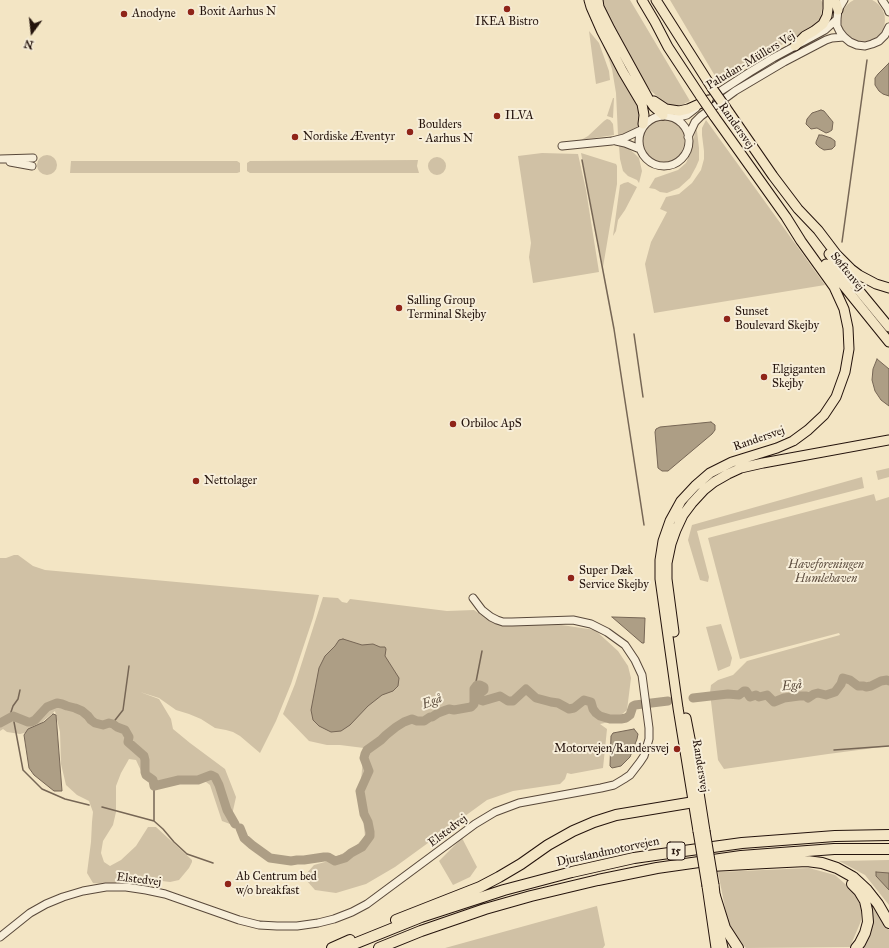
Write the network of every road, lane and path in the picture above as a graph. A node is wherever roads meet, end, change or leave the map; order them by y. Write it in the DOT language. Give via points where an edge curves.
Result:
graph roads {
  1 [pos="589,0"];
  2 [pos="598,0"];
  3 [pos="635,0"];
  4 [pos="642,0"];
  5 [pos="656,0"];
  6 [pos="828,0"];
  7 [pos="835,0"];
  8 [pos="844,0"];
  9 [pos="883,0"];
  10 [pos="889,2"];
  11 [pos="889,12"];
  12 [pos="837,14"];
  13 [pos="889,27"];
  14 [pos="844,37"];
  15 [pos="795,46"];
  16 [pos="668,47"];
  17 [pos="642,88"];
  18 [pos="704,98"];
  19 [pos="663,115"];
  20 [pos="675,118"];
  21 [pos="642,127"];
  22 [pos="688,137"];
  23 [pos="612,141"];
  24 [pos="562,146"];
  25 [pos="640,149"];
  26 [pos="33,158"];
  27 [pos="0,160"];
  28 [pos="32,166"];
  29 [pos="798,209"];
  30 [pos="786,217"];
  31 [pos="889,288"];
  32 [pos="889,327"];
  33 [pos="889,342"];
  34 [pos="889,440"];
  35 [pos="473,598"];
  36 [pos="697,802"];
  37 [pos="889,835"];
  38 [pos="889,849"];
  39 [pos="794,862"];
  40 [pos="598,880"];
  41 [pos="710,886"];
  42 [pos="715,896"];
  43 [pos="889,923"];
  44 [pos="0,936"];
  45 [pos="332,948"];
  46 [pos="344,948"];
  47 [pos="379,948"];
  48 [pos="716,948"];
  49 [pos="722,948"];
  50 [pos="738,948"];
  51 [pos="856,948"];
  1 -- 21 [label="main road" via="602,32 642,104"];
  2 -- 17 [label="main road" via="610,29"];
  3 -- 16 [label="main road"];
  4 -- 16 [label="main road, Randersvej"];
  5 -- 29 [label="main road, Randersvej, bridge" via="712,88"];
  6 -- 15 [label="main road" via="827,16 823,24"];
  7 -- 12 [label="main road"];
  8 -- 12 [label="street, Paludan-Müllers Vej"];
  9 -- 10 [label="street"];
  9 -- 11 [label="street"];
  12 -- 14 [label="street" via="837,26"];
  12 -- 15 [label="street, Paludan-Müllers Vej" via="825,30"];
  13 -- 14 [label="street" via="879,41 865,46 850,42"];
  14 -- 22 [label="street, Paludan-Müllers Vej" via="826,40 735,91 701,116"];
  15 -- 18 [label="street, Paludan-Müllers Vej"];
  16 -- 18 [label="main road, Randersvej"];
  17 -- 18 [label="main road" via="654,101 672,110 688,109"];
  17 -- 19 [label="main road" via="654,107"];
  18 -- 20 [label="street, Paludan-Müllers Vej" via="687,115"];
  18 -- 30 [label="main road, Randersvej, bridge"];
  19 -- 20 [label="street"];
  19 -- 21 [label="street" via="655,116"];
  20 -- 22 [label="street" via="682,124"];
  21 -- 23 [label="street" via="624,138"];
  21 -- 25 [label="street"];
  22 -- 25 [label="street" via="688,150 684,157 671,165 653,164"];
  23 -- 24 [label="street"];
  23 -- 25 [label="street"];
  26 -- 27 [label="street"];
  27 -- 28 [label="street"];
  29 -- 31 [label="main road, Randersvej" via="851,269 867,280"];
  29 -- 32 [label="main road, Søftenvej" via="813,234"];
  30 -- 33 [label="main road, Søftenvej"];
  30 -- 36 [label="main road, Randersvej" via="834,287 844,309 849,349 845,372 836,396 824,415 793,441 732,462 710,473 681,501 665,535 660,560 660,579 678,708"];
  34 -- 36 [label="main road, Randersvej" via="740,468 704,490 683,515 671,544 667,579 684,705 694,754"];
  35 -- 44 [label="street, Elstedvej" via="485,614 503,622 572,620 591,624 624,645 642,675 649,734 646,750 630,775 614,785 519,803 495,812 367,904 334,919 297,926 259,925 165,894 126,887 106,887 83,891 46,904"];
  36 -- 41 [label="main road, Randersvej, bridge"];
  36 -- 45 [label="highway" via="616,815 594,822 548,845 493,880"];
  37 -- 46 [label="highway, Djurslandmotorvejen / 15" via="827,836 742,843 634,858 504,890 421,917"];
  38 -- 40 [label="highway, Djurslandmotorvejen / 15" via="834,849 741,856 657,868"];
  39 -- 40 [label="highway" via="713,866"];
  39 -- 43 [label="highway" via="822,863 852,877 867,890"];
  39 -- 51 [label="highway" via="821,866 836,872 859,891 865,900 868,922"];
  40 -- 47 [label="highway, Djurslandmotorvejen / 15" via="485,910"];
  41 -- 42 [label="main road, Randersvej"];
  41 -- 48 [label="main road, Randersvej"];
  42 -- 49 [label="main road, Randersvej"];
  42 -- 50 [label="highway" via="725,928"];
}
